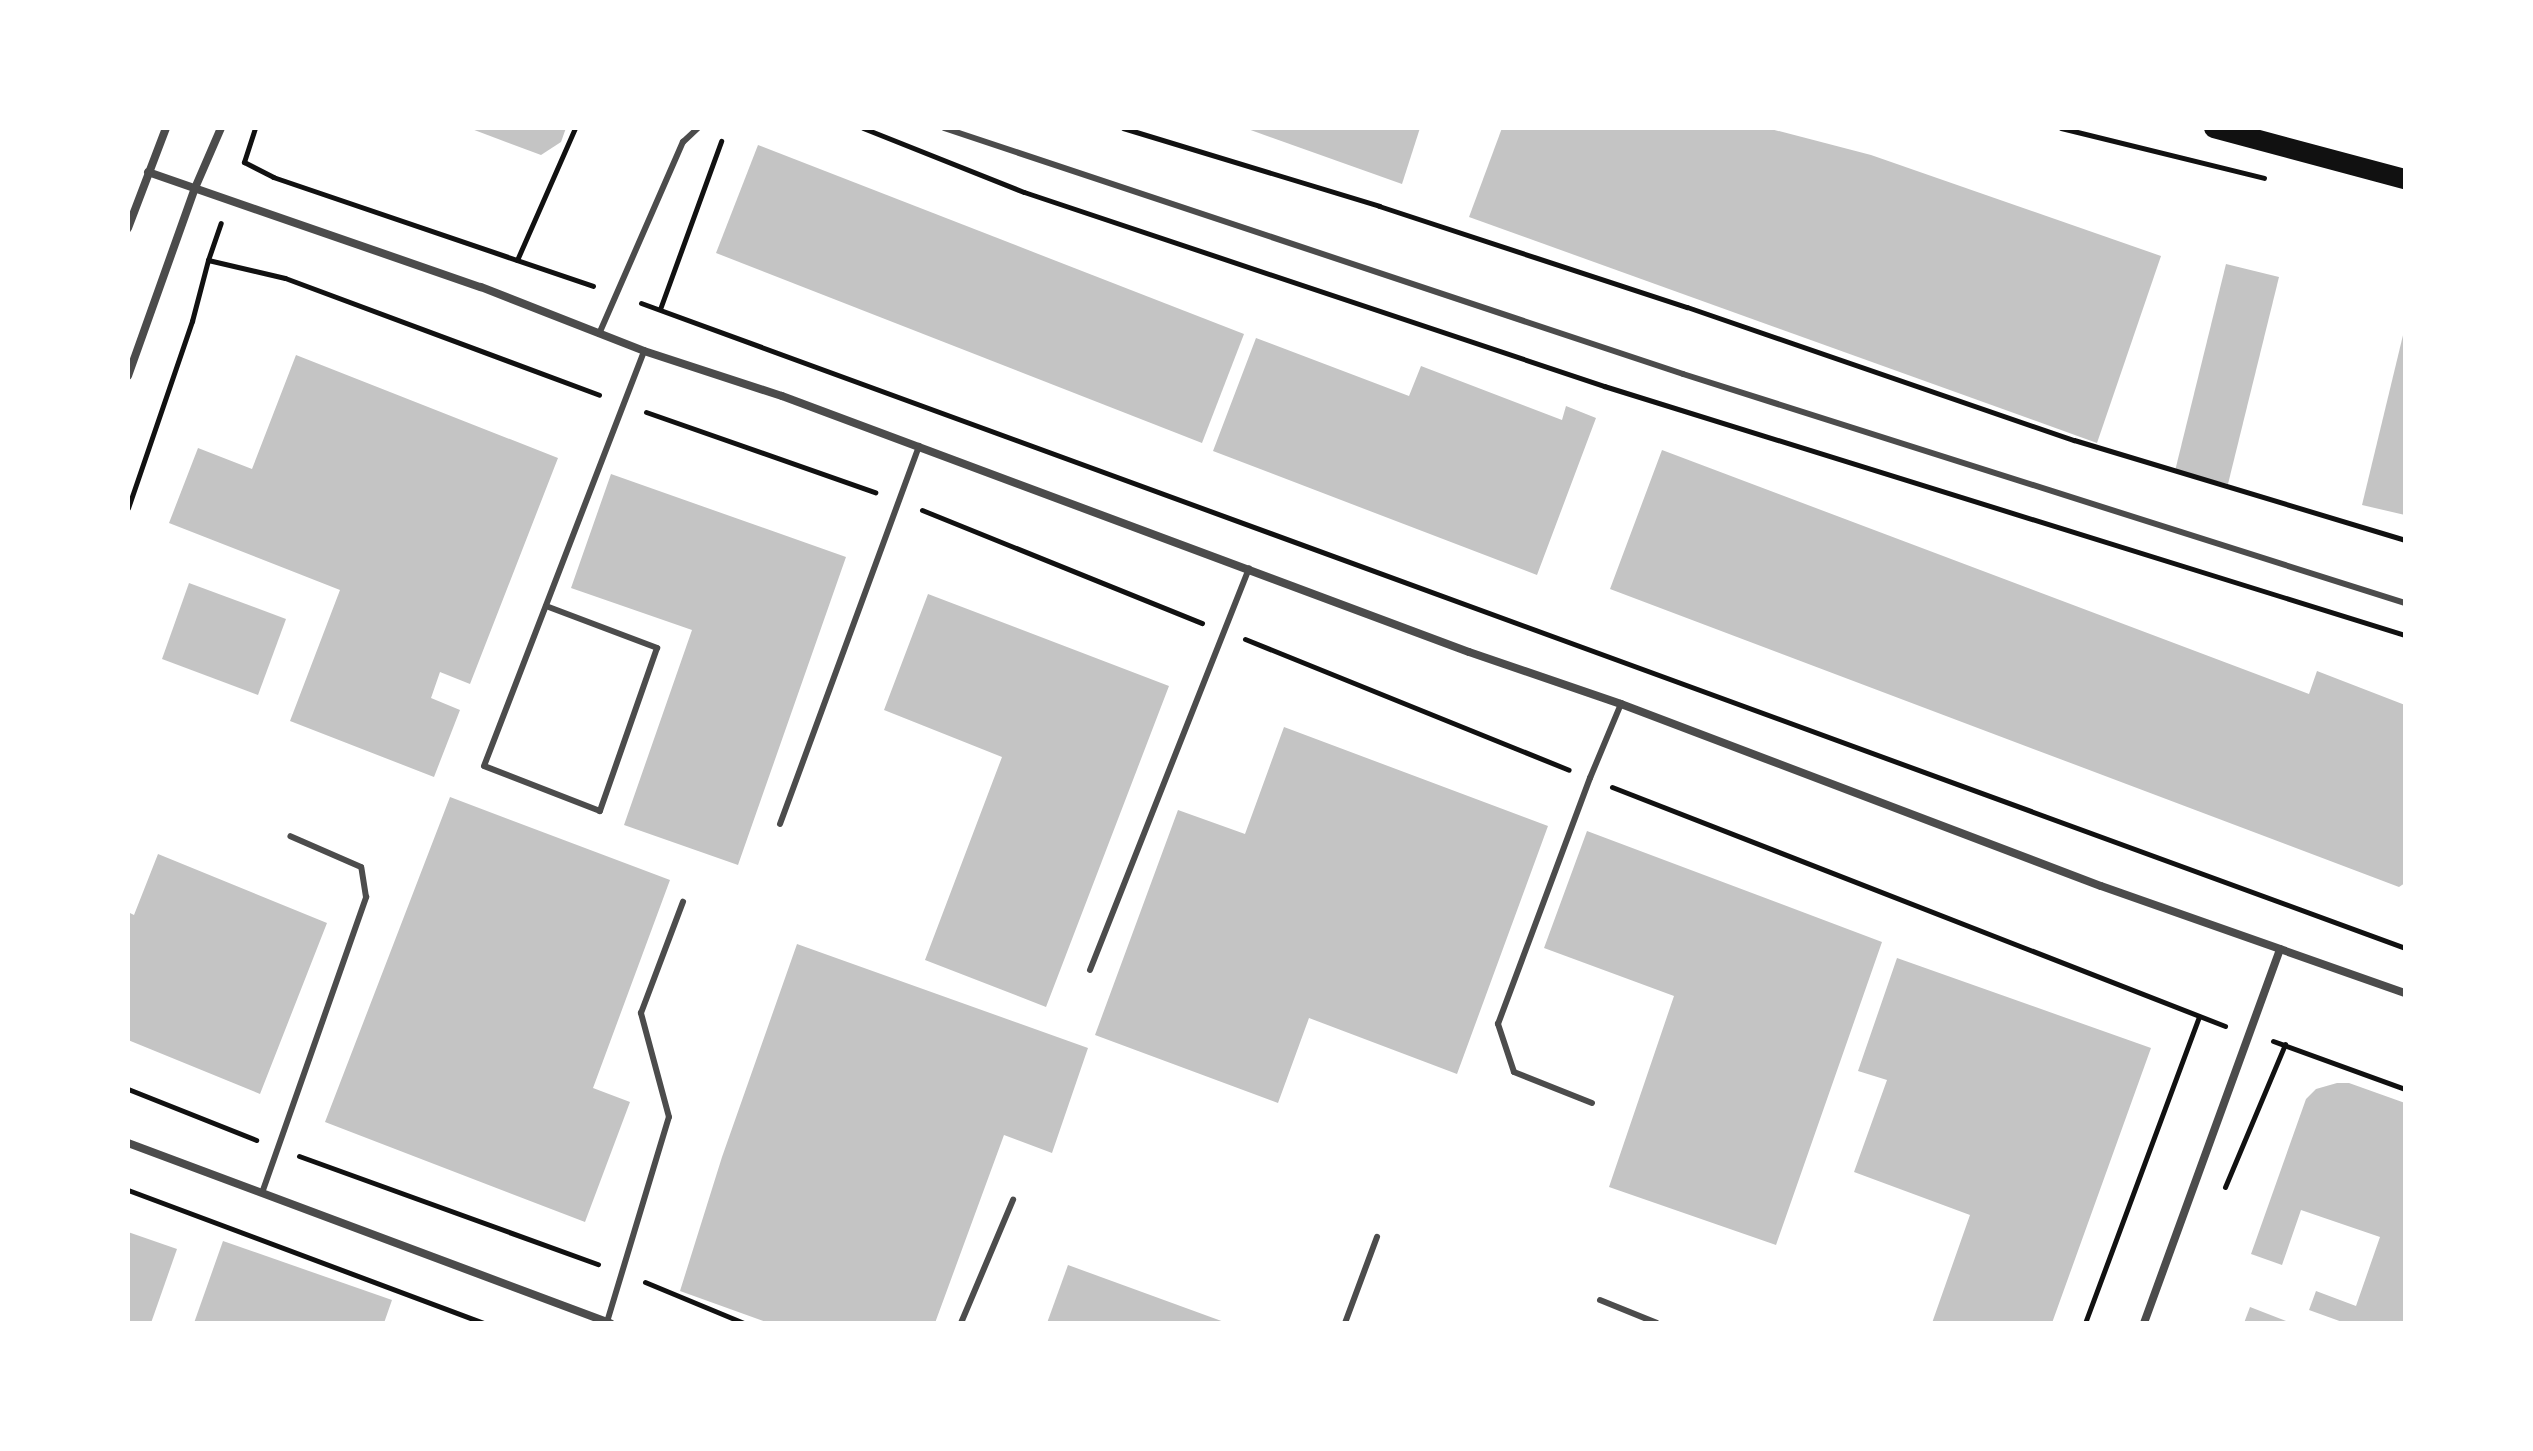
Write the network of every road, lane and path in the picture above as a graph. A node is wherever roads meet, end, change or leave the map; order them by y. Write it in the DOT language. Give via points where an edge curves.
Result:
graph roads {
  1 [pos="166,128"];
  2 [pos="221,128"];
  3 [pos="255,128"];
  4 [pos="575,128"];
  5 [pos="698,128"];
  6 [pos="726,128"];
  7 [pos="863,128"];
  8 [pos="944,128"];
  9 [pos="1123,128"];
  10 [pos="2061,128"];
  11 [pos="2214,128"];
  12 [pos="148,172"];
  13 [pos="2405,179"];
  14 [pos="2269,180"];
  15 [pos="195,188"];
  16 [pos="128,228"];
  17 [pos="517,260"];
  18 [pos="617,294"];
  19 [pos="660,309"];
  20 [pos="599,334"];
  21 [pos="644,351"];
  22 [pos="128,376"];
  23 [pos="919,446"];
  24 [pos="2405,540"];
  25 [pos="1249,568"];
  26 [pos="2405,603"];
  27 [pos="546,606"];
  28 [pos="2405,635"];
  29 [pos="1621,704"];
  30 [pos="780,824"];
  31 [pos="290,836"];
  32 [pos="683,902"];
  33 [pos="2405,948"];
  34 [pos="2280,949"];
  35 [pos="1090,970"];
  36 [pos="2405,993"];
  37 [pos="2199,1016"];
  38 [pos="2285,1044"];
  39 [pos="128,1089"];
  40 [pos="1592,1103"];
  41 [pos="128,1143"];
  42 [pos="278,1148"];
  43 [pos="128,1190"];
  44 [pos="2223,1191"];
  45 [pos="262,1193"];
  46 [pos="1013,1200"];
  47 [pos="1377,1237"];
  48 [pos="622,1273"];
  49 [pos="1600,1300"];
  50 [pos="609,1322"];
  51 [pos="484,1323"];
  52 [pos="744,1323"];
  53 [pos="961,1323"];
  54 [pos="1345,1323"];
  55 [pos="1657,1323"];
  56 [pos="2085,1323"];
  57 [pos="2144,1323"];
  1 -- 12 [label="street"];
  2 -- 15 [label="street"];
  3 -- 17 [label="path" via="244,162 273,177"];
  4 -- 17 [label="path"];
  5 -- 18 [label="lane" via="683,142"];
  6 -- 19 [label="path"];
  7 -- 28 [label="path" via="1024,192 1559,372"];
  8 -- 26 [label="lane" via="1683,374"];
  9 -- 24 [label="path" via="1687,307 2074,440"];
  10 -- 14 [label="path"];
  11 -- 13 [label="main road"];
  12 -- 15 [label="street"];
  12 -- 16 [label="street"];
  15 -- 20 [label="street" via="481,287"];
  15 -- 22 [label="street"];
  17 -- 18 [label="path"];
  18 -- 19 [label="path"];
  18 -- 20 [label="lane"];
  19 -- 33 [label="path"];
  20 -- 21 [label="street"];
  21 -- 23 [label="street"];
  21 -- 27 [label="lane"];
  23 -- 25 [label="street"];
  23 -- 30 [label="lane"];
  25 -- 29 [label="street"];
  25 -- 35 [label="lane"];
  27 -- 27 [label="lane" via="484,766 600,811 657,648"];
  29 -- 34 [label="street"];
  29 -- 40 [label="lane" via="1498,1024 1514,1072"];
  31 -- 42 [label="lane" via="361,867 366,897"];
  32 -- 48 [label="lane" via="641,1013 669,1117"];
  34 -- 36 [label="street"];
  34 -- 57 [label="street"];
  37 -- 56 [label="path"];
  38 -- 44 [label="path"];
  39 -- 42 [label="path"];
  41 -- 45 [label="street"];
  42 -- 45 [label="lane"];
  42 -- 48 [label="path"];
  43 -- 51 [label="path"];
  45 -- 50 [label="street"];
  46 -- 53 [label="lane"];
  47 -- 54 [label="lane"];
  48 -- 50 [label="lane"];
  48 -- 52 [label="path"];
  49 -- 55 [label="lane"];
}
